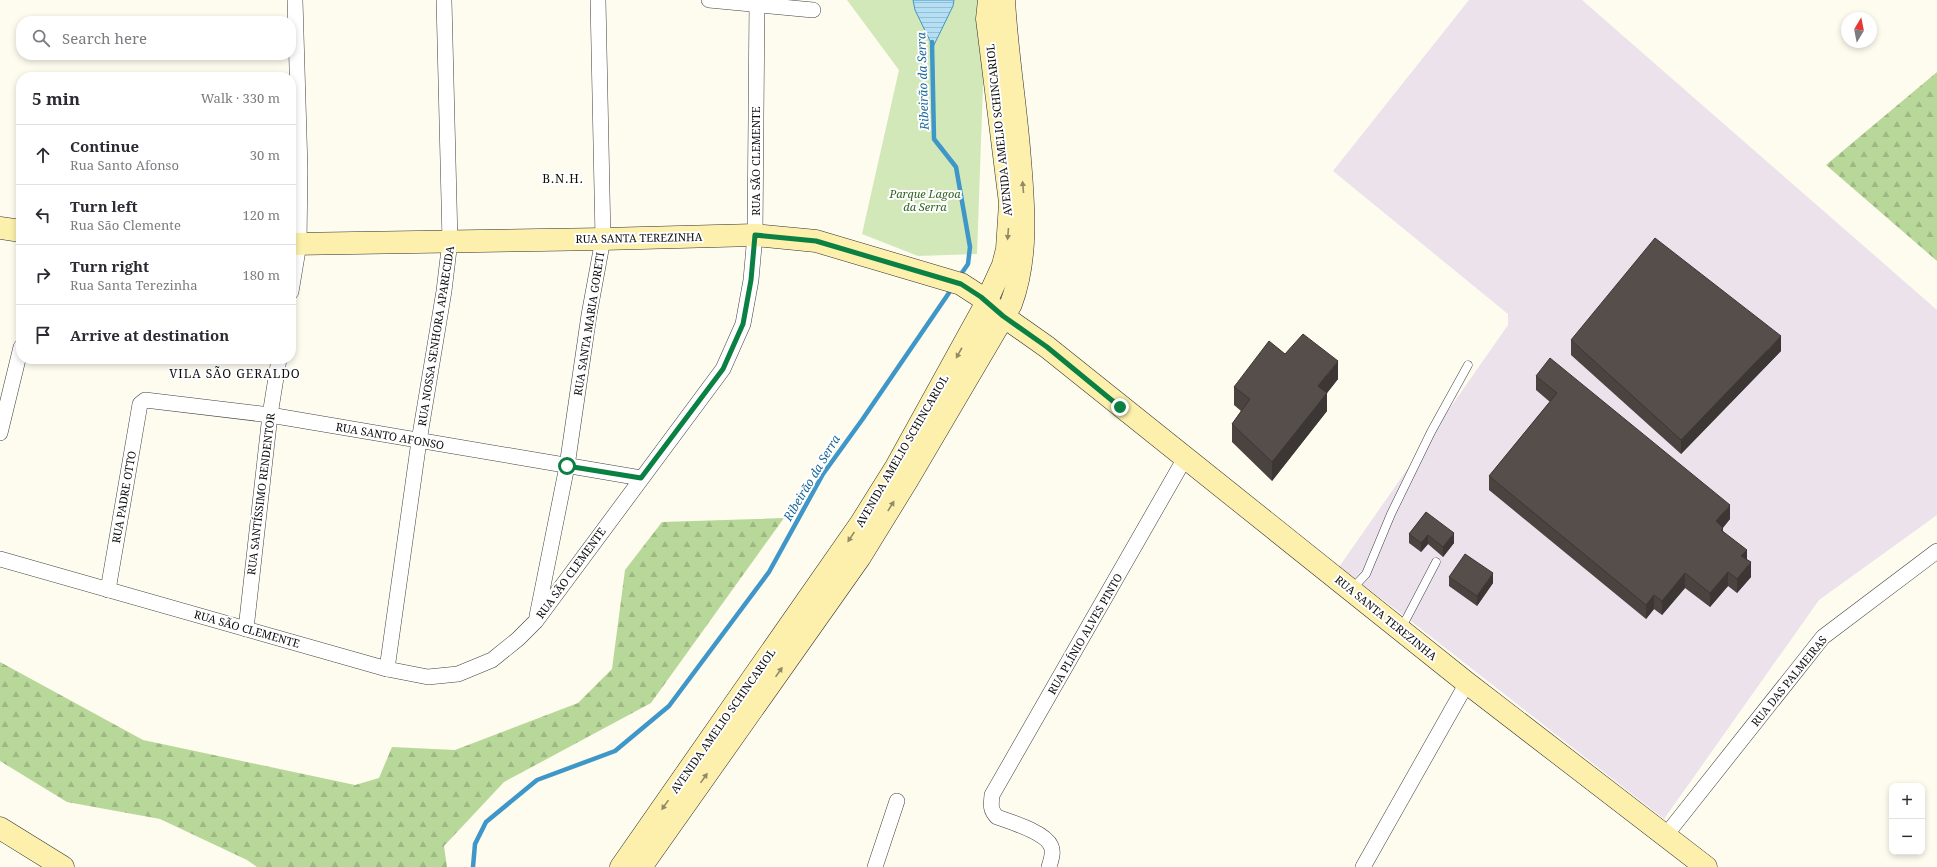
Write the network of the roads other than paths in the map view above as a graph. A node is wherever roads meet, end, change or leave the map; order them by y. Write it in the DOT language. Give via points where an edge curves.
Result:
graph roads {
  1 [pos="295,0"];
  2 [pos="444,0"];
  3 [pos="598,0"];
  4 [pos="709,0"];
  5 [pos="989,0"];
  6 [pos="1004,0"];
  7 [pos="757,2"];
  8 [pos="813,10"];
  9 [pos="295,16"];
  10 [pos="296,34"];
  11 [pos="0,228"];
  12 [pos="296,229"];
  13 [pos="16,230"];
  14 [pos="755,235"];
  15 [pos="602,239"];
  16 [pos="450,241"];
  17 [pos="296,244"];
  18 [pos="971,289"];
  19 [pos="1007,310"];
  20 [pos="17,364"];
  21 [pos="279,364"];
  22 [pos="1468,365"];
  23 [pos="140,404"];
  24 [pos="270,415"];
  25 [pos="0,433"];
  26 [pos="419,441"];
  27 [pos="1185,458"];
  28 [pos="567,466"];
  29 [pos="641,478"];
  30 [pos="1935,557"];
  31 [pos="0,558"];
  32 [pos="1436,562"];
  33 [pos="108,590"];
  34 [pos="1351,590"];
  35 [pos="536,621"];
  36 [pos="246,629"];
  37 [pos="1401,630"];
  38 [pos="387,669"];
  39 [pos="1467,683"];
  40 [pos="897,801"];
  41 [pos="0,828"];
  42 [pos="1666,835"];
  43 [pos="63,867"];
  44 [pos="621,867"];
  45 [pos="641,867"];
  46 [pos="875,867"];
  47 [pos="1049,867"];
  48 [pos="1363,867"];
  49 [pos="1706,867"];
  1 -- 9 [label="street"];
  2 -- 16 [label="street, RUA NOSSA SENHORA APARECIDA"];
  3 -- 15 [label="street, RUA SANTA MARIA GORETI"];
  4 -- 7 [label="street"];
  5 -- 18 [label="main road, AVENIDA AMELIO SCHINCARIOL, one-way" via="987,19 1010,203 1007,250 1003,265"];
  19 -- 6 [label="main road, AVENIDA AMELIO SCHINCARIOL, one-way" via="1018,284 1024,197"];
  7 -- 8 [label="street"];
  7 -- 14 [label="street, RUA SÃO CLEMENTE"];
  10 -- 12 [label="street" via="300,169"];
  11 -- 13 [label="main road"];
  14 -- 15 [label="main road, RUA SANTA TEREZINHA"];
  14 -- 18 [label="main road, RUA SANTA TEREZINHA" via="816,241"];
  14 -- 29 [label="street, RUA SÃO CLEMENTE" via="751,280 743,324 723,369"];
  15 -- 16 [label="main road, RUA SANTA TEREZINHA"];
  15 -- 28 [label="street, RUA SANTA MARIA GORETI"];
  16 -- 17 [label="main road, RUA SANTA TEREZINHA"];
  16 -- 26 [label="street, RUA NOSSA SENHORA APARECIDA"];
  18 -- 19 [label="main road, RUA SANTA TEREZINHA"];
  18 -- 44 [label="main road, AVENIDA AMELIO SCHINCARIOL, one-way" via="896,467 861,523"];
  19 -- 27 [label="main road, RUA SANTA TEREZINHA" via="1069,365"];
  45 -- 19 [label="main road, AVENIDA AMELIO SCHINCARIOL, one-way" via="860,557"];
  20 -- 25 [label="street"];
  21 -- 24 [label="street, RUA SANTÍSSIMO RENDENTOR"];
  22 -- 34 [label="lane" via="1431,432 1391,514 1366,574"];
  23 -- 24 [label="street, RUA SANTO AFONSO" via="148,400"];
  23 -- 33 [label="street, RUA PADRE OTTO"];
  24 -- 26 [label="street, RUA SANTO AFONSO"];
  24 -- 36 [label="street, RUA SANTÍSSIMO RENDENTOR"];
  26 -- 28 [label="street, RUA SANTO AFONSO"];
  26 -- 38 [label="street, RUA NOSSA SENHORA APARECIDA"];
  27 -- 34 [label="main road, RUA SANTA TEREZINHA"];
  27 -- 47 [label="street, RUA PLÍNIO ALVES PINTO" via="992,795 992,812 997,817 1045,838 1052,846"];
  28 -- 29 [label="street, RUA SANTO AFONSO"];
  28 -- 35 [label="street, RUA SANTA MARIA GORETI"];
  29 -- 35 [label="street, RUA SÃO CLEMENTE"];
  30 -- 42 [label="street, RUA DAS PALMEIRAS" via="1823,637"];
  31 -- 33 [label="street, RUA SÃO CLEMENTE"];
  32 -- 37 [label="lane"];
  33 -- 36 [label="street, RUA SÃO CLEMENTE"];
  34 -- 37 [label="main road, RUA SANTA TEREZINHA"];
  35 -- 38 [label="street, RUA SÃO CLEMENTE" via="492,660 458,674 428,677"];
  36 -- 38 [label="street, RUA SÃO CLEMENTE"];
  37 -- 39 [label="main road, RUA SANTA TEREZINHA"];
  39 -- 42 [label="main road, RUA SANTA TEREZINHA"];
  39 -- 48 [label="street"];
  40 -- 46 [label="street"];
  41 -- 43 [label="main road"];
  42 -- 49 [label="main road, RUA SANTA TEREZINHA"];
}
